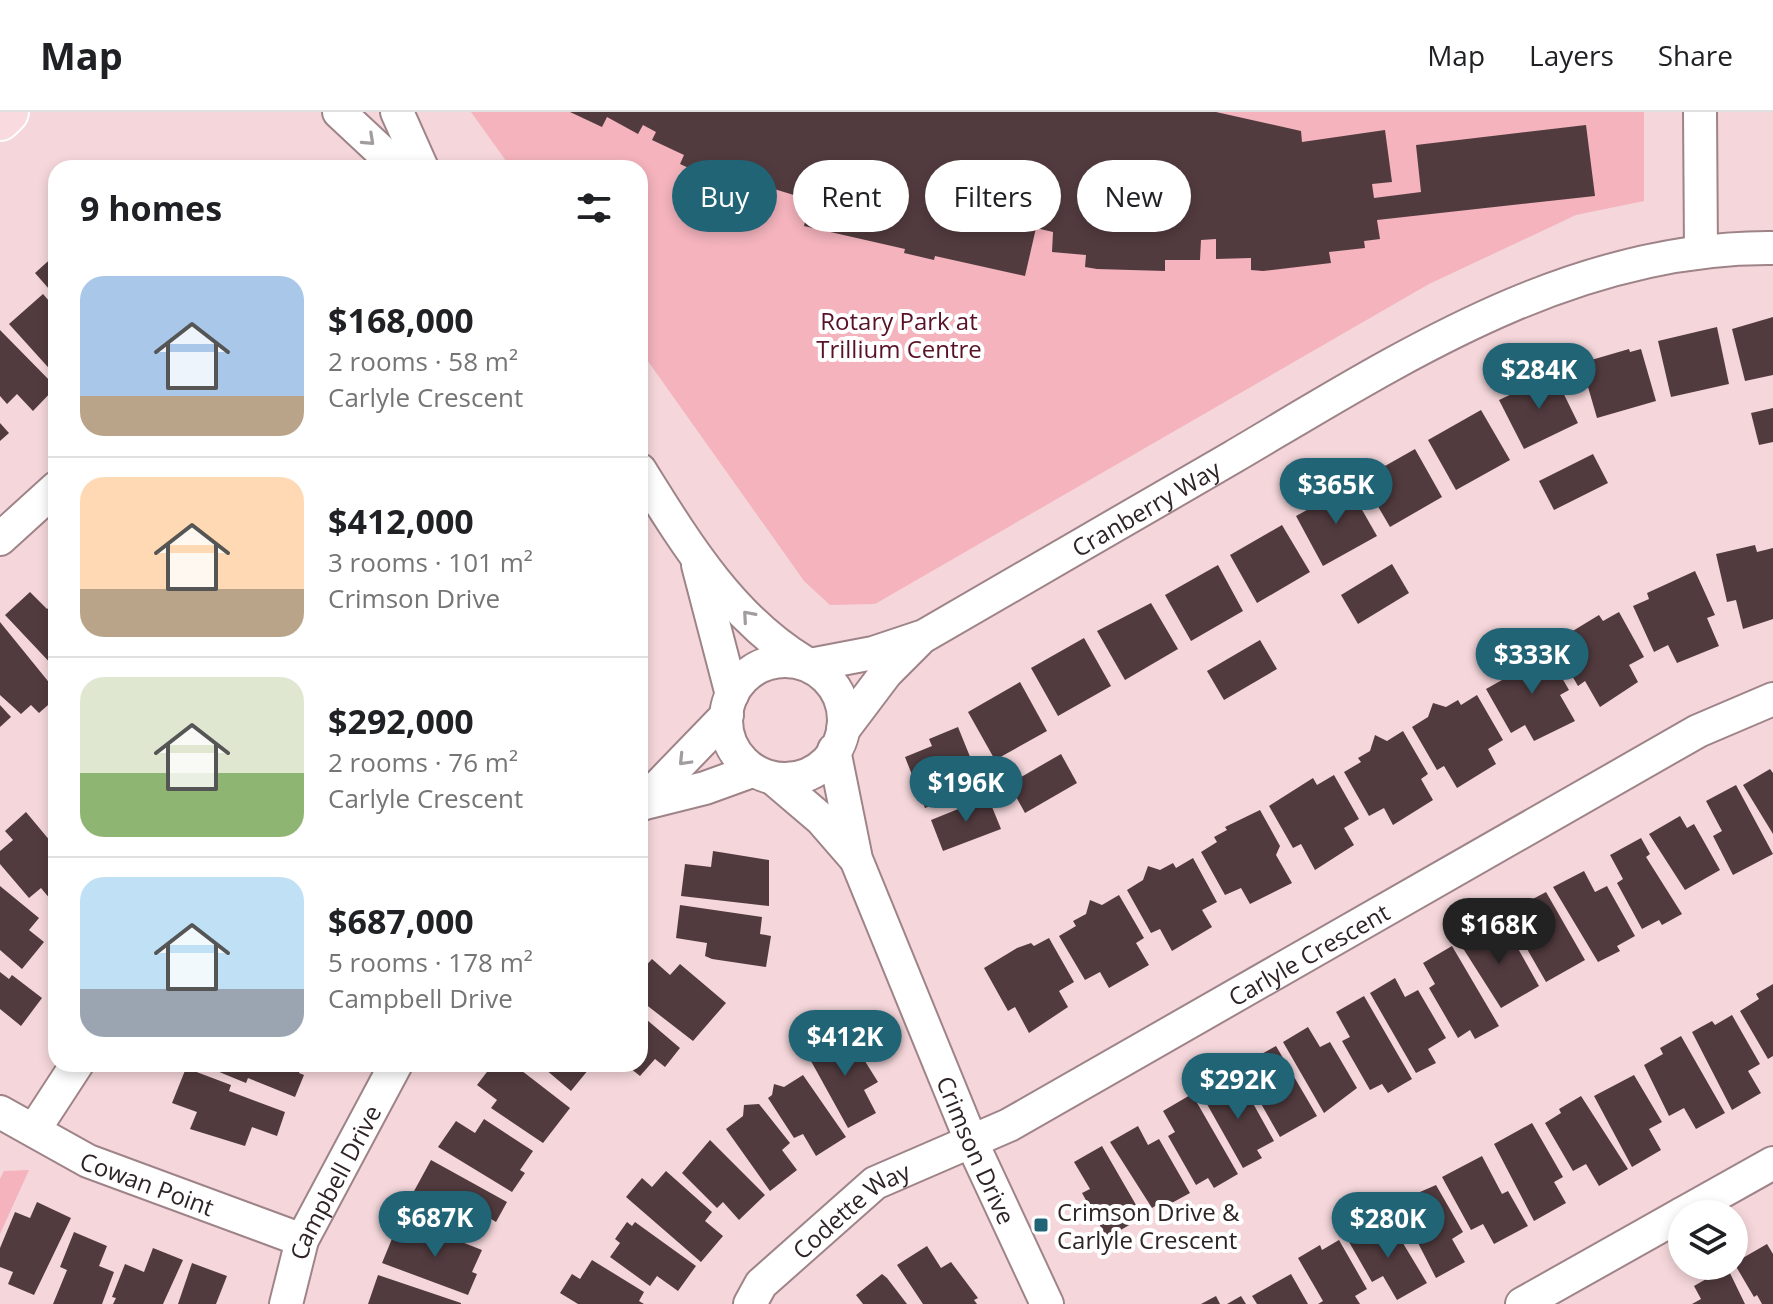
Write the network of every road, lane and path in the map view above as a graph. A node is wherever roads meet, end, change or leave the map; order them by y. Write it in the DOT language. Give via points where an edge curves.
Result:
graph roads {
  1 [pos="7,112"];
  2 [pos="339,112"];
  3 [pos="397,112"];
  4 [pos="1700,112"];
  5 [pos="0,119"];
  6 [pos="390,160"];
  7 [pos="418,160"];
  8 [pos="1773,248"];
  9 [pos="1701,252"];
  10 [pos="648,483"];
  11 [pos="48,495"];
  12 [pos="0,539"];
  13 [pos="698,562"];
  14 [pos="924,636"];
  15 [pos="807,664"];
  16 [pos="1773,699"];
  17 [pos="729,705"];
  18 [pos="839,740"];
  19 [pos="763,775"];
  20 [pos="648,795"];
  21 [pos="648,802"];
  22 [pos="856,859"];
  23 [pos="72,1072"];
  24 [pos="392,1072"];
  25 [pos="0,1112"];
  26 [pos="34,1130"];
  27 [pos="972,1143"];
  28 [pos="1773,1163"];
  29 [pos="1707,1200"];
  30 [pos="1668,1222"];
  31 [pos="302,1240"];
  32 [pos="286,1304"];
  33 [pos="750,1304"];
  34 [pos="1047,1304"];
  35 [pos="1522,1304"];
  1 -- 5 [label="main road"];
  2 -- 6 [label="street, one-way"];
  3 -- 7 [label="street"];
  4 -- 9 [label="street"];
  8 -- 9 [label="street, Cranberry Way"];
  9 -- 14 [label="street, Cranberry Way" via="1603,270 1505,305 1413,351"];
  10 -- 13 [label="street"];
  11 -- 12 [label="street"];
  15 -- 13 [label="street, one-way" via="768,640"];
  13 -- 17 [label="street"];
  14 -- 15 [label="street, Cranberry Way" via="873,653"];
  14 -- 18 [label="street, Cranberry Way" via="886,673"];
  15 -- 17 [label="street" via="776,660 753,671"];
  15 -- 18 [label="street" via="838,691 844,710"];
  16 -- 27 [label="street, Carlyle Crescent" via="1698,731"];
  17 -- 19 [label="street" via="730,745"];
  17 -- 20 [label="street, one-way"];
  18 -- 19 [label="street" via="819,769 799,780"];
  18 -- 22 [label="street, Crimson Drive"];
  19 -- 21 [label="street"];
  19 -- 22 [label="street, Crimson Drive" via="821,819"];
  22 -- 27 [label="street, Crimson Drive"];
  23 -- 26 [label="street"];
  24 -- 31 [label="street, Campbell Drive"];
  25 -- 26 [label="street, Cowan Point"];
  26 -- 31 [label="street, Cowan Point" via="88,1161"];
  27 -- 33 [label="street, Codette Way" via="875,1183 761,1284"];
  27 -- 34 [label="street, Crimson Drive"];
  28 -- 29 [label="street"];
  30 -- 35 [label="street"];
  31 -- 32 [label="street, Campbell Drive"];
}
